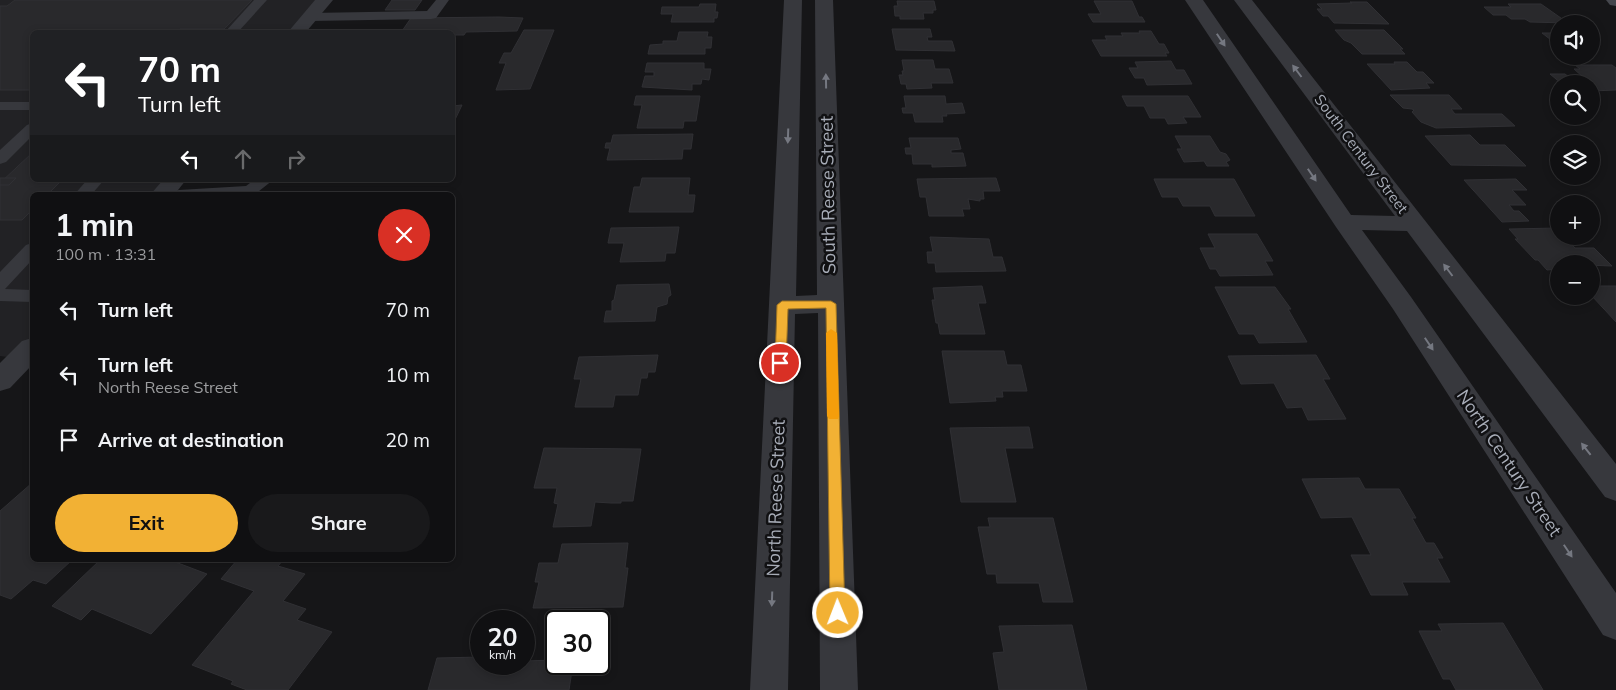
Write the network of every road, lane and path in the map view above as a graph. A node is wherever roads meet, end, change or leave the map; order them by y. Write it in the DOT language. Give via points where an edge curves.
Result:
graph roads {
  1 [pos="261,0"];
  2 [pos="324,0"];
  3 [pos="443,0"];
  4 [pos="792,0"];
  5 [pos="824,0"];
  6 [pos="1194,0"];
  7 [pos="1243,0"];
  8 [pos="310,16"];
  9 [pos="233,30"];
  10 [pos="299,30"];
  11 [pos="0,106"];
  12 [pos="30,106"];
  13 [pos="30,130"];
  14 [pos="0,159"];
  15 [pos="94,182"];
  16 [pos="173,182"];
  17 [pos="262,182"];
  18 [pos="85,192"];
  19 [pos="165,192"];
  20 [pos="232,192"];
  21 [pos="1344,222"];
  22 [pos="1413,224"];
  23 [pos="30,251"];
  24 [pos="0,284"];
  25 [pos="0,295"];
  26 [pos="30,296"];
  27 [pos="831,304"];
  28 [pos="782,305"];
  29 [pos="28,354"];
  30 [pos="0,380"];
  31 [pos="1616,488"];
  32 [pos="1616,623"];
  33 [pos="769,690"];
  34 [pos="839,690"];
  1 -- 9 [label="lane"];
  2 -- 8 [label="street"];
  3 -- 8 [label="lane" via="431,15"];
  4 -- 28 [label="street, one-way"];
  27 -- 5 [label="street, South Reese Street, one-way"];
  6 -- 21 [label="street, one-way"];
  22 -- 7 [label="street, South Century Street, one-way"];
  8 -- 10 [label="street"];
  11 -- 12 [label="lane"];
  13 -- 14 [label="lane"];
  15 -- 18 [label="lane"];
  16 -- 19 [label="street"];
  17 -- 20 [label="lane" via="250,191"];
  21 -- 22 [label="street"];
  21 -- 32 [label="street, North Century Street, one-way" via="1402,303"];
  31 -- 22 [label="street, South Century Street, one-way"];
  23 -- 24 [label="lane"];
  25 -- 26 [label="lane"];
  27 -- 28 [label="street"];
  27 -- 34 [label="street, South Reese Street"];
  28 -- 33 [label="street, North Reese Street, one-way"];
  29 -- 30 [label="street"];
}
